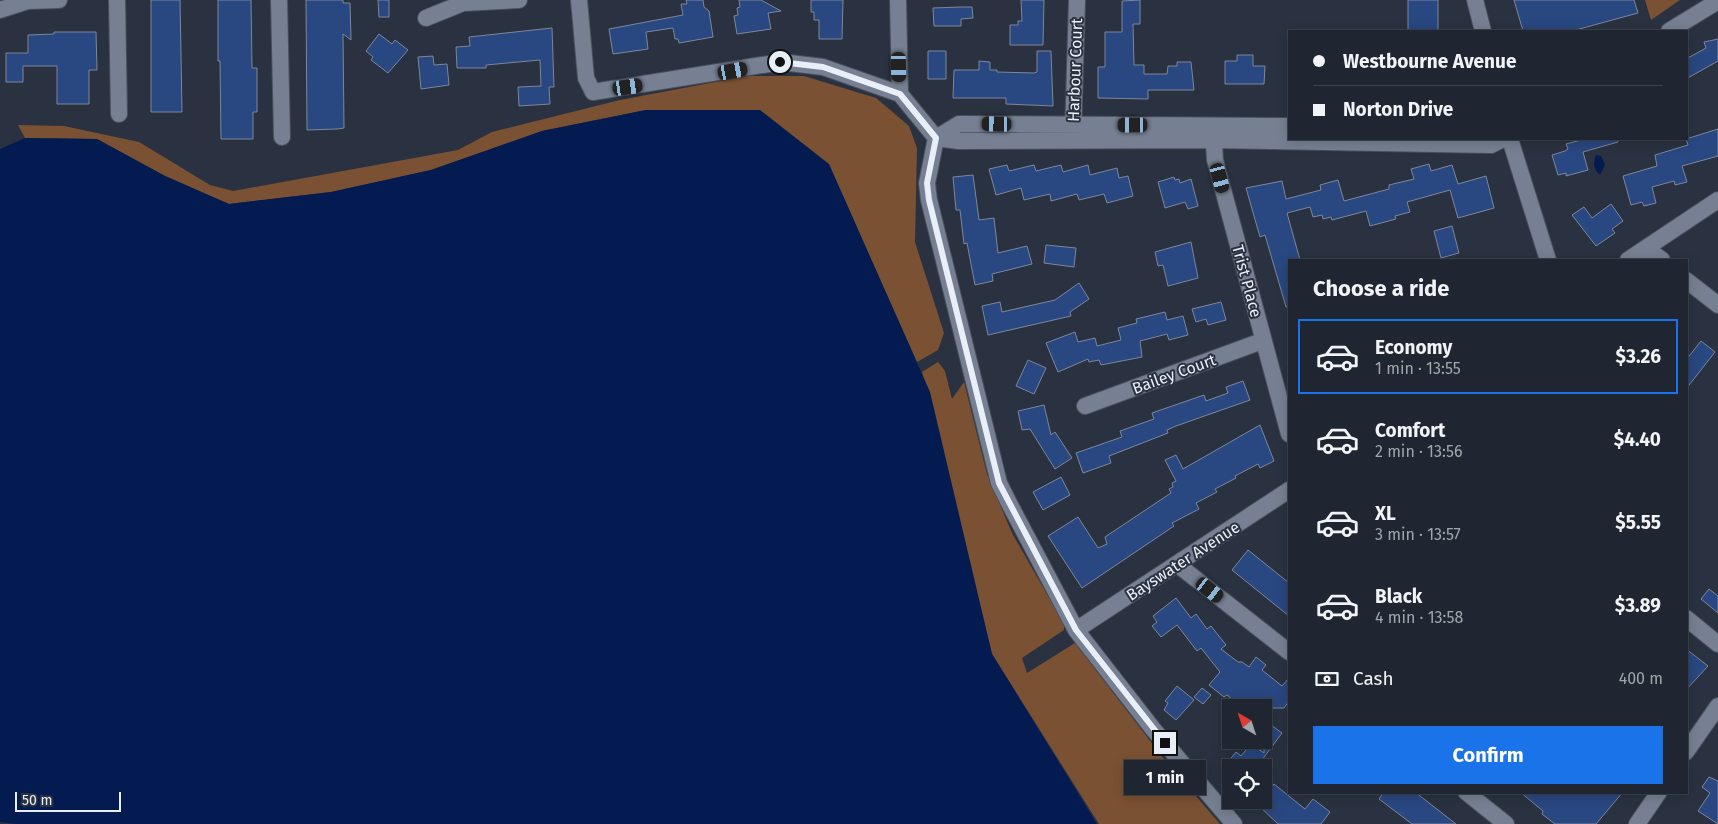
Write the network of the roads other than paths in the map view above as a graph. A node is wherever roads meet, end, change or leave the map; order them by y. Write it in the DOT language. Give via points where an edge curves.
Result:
graph roads {
  1 [pos="59,0"];
  2 [pos="117,0"];
  3 [pos="279,0"];
  4 [pos="520,0"];
  5 [pos="579,0"];
  6 [pos="898,0"];
  7 [pos="1077,0"];
  8 [pos="1476,0"];
  9 [pos="1718,0"];
  10 [pos="0,10"];
  11 [pos="426,18"];
  12 [pos="1483,30"];
  13 [pos="1671,30"];
  14 [pos="900,94"];
  15 [pos="119,114"];
  16 [pos="1288,126"];
  17 [pos="1074,132"];
  18 [pos="1212,133"];
  19 [pos="1288,136"];
  20 [pos="282,137"];
  21 [pos="936,138"];
  22 [pos="1390,140"];
  23 [pos="1501,140"];
  24 [pos="1510,140"];
  25 [pos="1718,200"];
  26 [pos="1646,248"];
  27 [pos="1548,259"];
  28 [pos="1630,259"];
  29 [pos="1661,259"];
  30 [pos="1688,282"];
  31 [pos="1718,305"];
  32 [pos="1262,341"];
  33 [pos="1085,406"];
  34 [pos="1288,431"];
  35 [pos="1288,491"];
  36 [pos="1178,565"];
  37 [pos="1688,620"];
  38 [pos="1076,630"];
  39 [pos="1718,644"];
  40 [pos="1288,651"];
  41 [pos="1718,706"];
  42 [pos="1688,749"];
  43 [pos="1468,794"];
  44 [pos="1658,794"];
  45 [pos="1234,824"];
  46 [pos="1506,824"];
  47 [pos="1637,824"];
  1 -- 10 [label="street" via="28,1"];
  2 -- 15 [label="street"];
  3 -- 20 [label="street"];
  4 -- 11 [label="street" via="462,3"];
  5 -- 14 [label="street" via="586,78 593,92 780,62 823,67"];
  6 -- 14 [label="street"];
  7 -- 17 [label="street, Harbour Court"];
  8 -- 12 [label="street"];
  9 -- 13 [label="street"];
  14 -- 21 [label="street"];
  16 -- 18 [label="street"];
  17 -- 18 [label="street"];
  17 -- 21 [label="street" via="959,141"];
  18 -- 19 [label="street"];
  18 -- 32 [label="street, Trist Place"];
  21 -- 38 [label="street" via="927,183 929,200 999,483"];
  22 -- 23 [label="street" via="1492,144"];
  24 -- 27 [label="street"];
  25 -- 26 [label="street"];
  26 -- 28 [label="street"];
  26 -- 29 [label="street"];
  30 -- 31 [label="street"];
  32 -- 33 [label="street, Bailey Court"];
  32 -- 34 [label="street, Trist Place"];
  35 -- 36 [label="street, Bayswater Avenue"];
  36 -- 38 [label="street, Bayswater Avenue"];
  36 -- 40 [label="street"];
  37 -- 39 [label="street"];
  38 -- 45 [label="street" via="1153,729"];
  41 -- 42 [label="street"];
  43 -- 46 [label="street"];
  44 -- 47 [label="street"];
}
